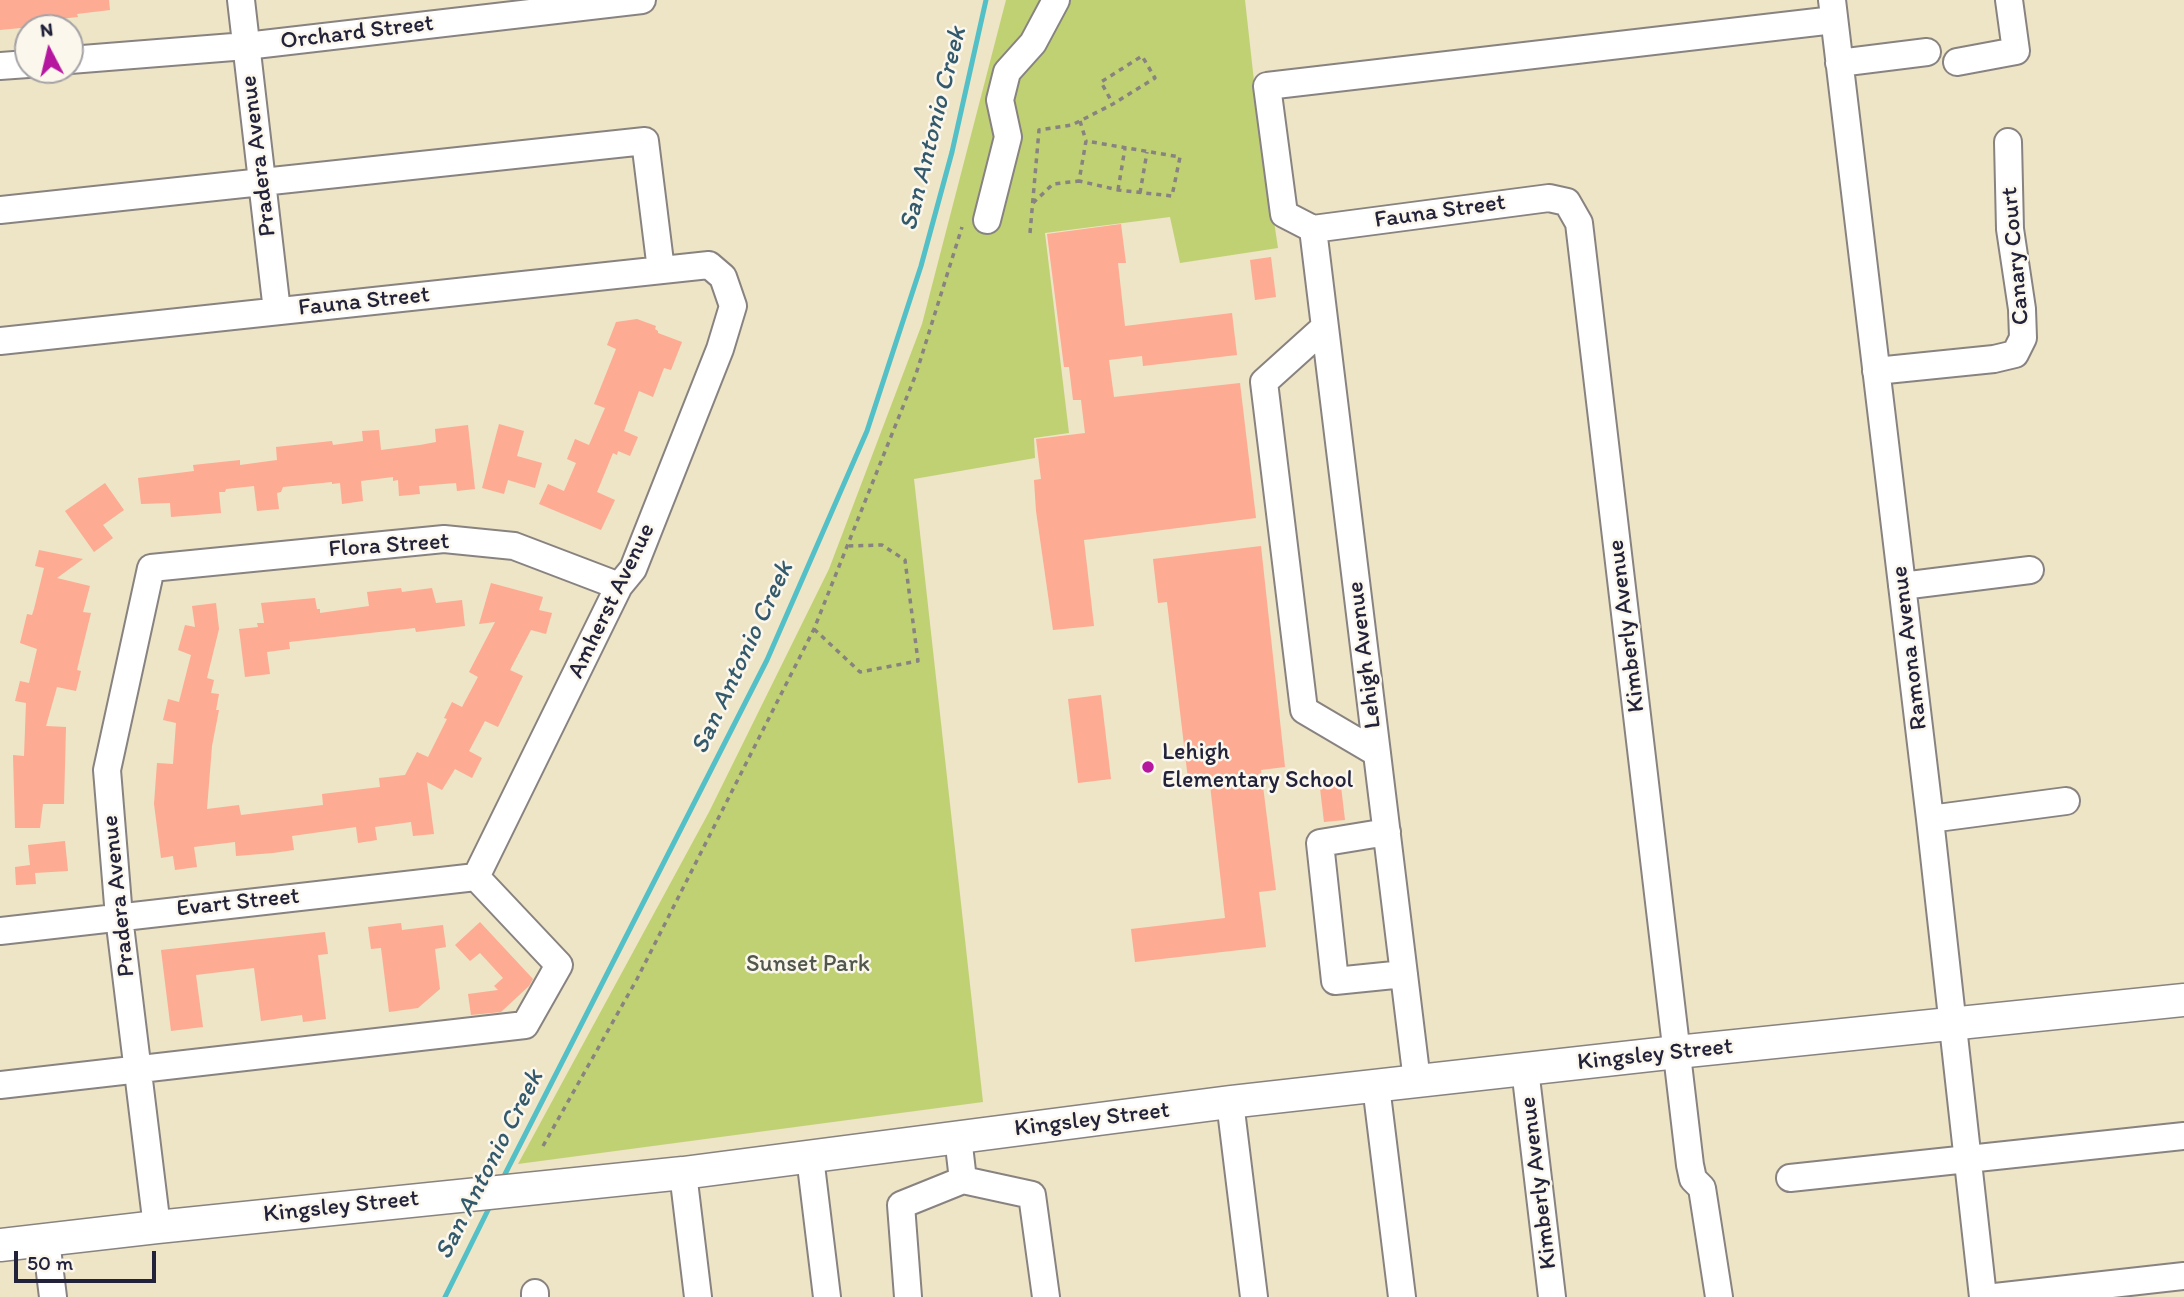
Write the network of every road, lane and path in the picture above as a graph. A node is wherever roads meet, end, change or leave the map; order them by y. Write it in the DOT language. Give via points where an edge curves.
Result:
graph roads {
  1 [pos="241,0"];
  2 [pos="642,0"];
  3 [pos="1056,0"];
  4 [pos="2009,0"];
  5 [pos="1833,10"];
  6 [pos="246,46"];
  7 [pos="1927,52"];
  8 [pos="84,59"];
  9 [pos="1957,62"];
  10 [pos="1839,63"];
  11 [pos="1114,104"];
  12 [pos="1080,121"];
  13 [pos="1086,141"];
  14 [pos="2008,142"];
  15 [pos="1125,148"];
  16 [pos="1147,152"];
  17 [pos="1079,180"];
  18 [pos="262,183"];
  19 [pos="1118,190"];
  20 [pos="1140,193"];
  21 [pos="1567,202"];
  22 [pos="1033,203"];
  23 [pos="0,210"];
  24 [pos="974,223"];
  25 [pos="1313,229"];
  26 [pos="1030,233"];
  27 [pos="661,270"];
  28 [pos="723,277"];
  29 [pos="277,311"];
  30 [pos="1325,327"];
  31 [pos="0,341"];
  32 [pos="1876,371"];
  33 [pos="849,546"];
  34 [pos="151,568"];
  35 [pos="2030,570"];
  36 [pos="619,586"];
  37 [pos="1902,586"];
  38 [pos="814,629"];
  39 [pos="1377,753"];
  40 [pos="2066,801"];
  41 [pos="1930,819"];
  42 [pos="1387,832"];
  43 [pos="476,877"];
  44 [pos="119,917"];
  45 [pos="0,930"];
  46 [pos="1404,974"];
  47 [pos="2184,1000"];
  48 [pos="1952,1024"];
  49 [pos="1677,1052"];
  50 [pos="138,1069"];
  51 [pos="1525,1069"];
  52 [pos="1417,1081"];
  53 [pos="0,1085"];
  54 [pos="1376,1086"];
  55 [pos="1230,1102"];
  56 [pos="2184,1136"];
  57 [pos="958,1138"];
  58 [pos="543,1146"];
  59 [pos="810,1157"];
  60 [pos="1968,1159"];
  61 [pos="683,1173"];
  62 [pos="1790,1178"];
  63 [pos="962,1180"];
  64 [pos="157,1227"];
  65 [pos="46,1240"];
  66 [pos="0,1245"];
  67 [pos="2184,1276"];
  68 [pos="53,1297"];
  69 [pos="697,1297"];
  70 [pos="827,1297"];
  71 [pos="908,1297"];
  72 [pos="1046,1297"];
  73 [pos="1254,1297"];
  74 [pos="1402,1297"];
  75 [pos="1552,1297"];
  76 [pos="1719,1297"];
  77 [pos="1983,1297"];
  78 [pos="1995,1297"];
  1 -- 6 [label="street, Pradera Avenue"];
  2 -- 6 [label="street, Orchard Street"];
  3 -- 24 [label="street" via="1033,43 1007,72 1000,100 1008,137"];
  4 -- 9 [label="street" via="2016,51"];
  5 -- 10 [label="street, Ramona Avenue"];
  5 -- 25 [label="street" via="1267,86 1284,214"];
  6 -- 8 [label="street, Orchard Street"];
  6 -- 18 [label="street, Pradera Avenue"];
  7 -- 10 [label="street"];
  10 -- 32 [label="street, Ramona Avenue"];
  11 -- 11 [label="path" via="1101,82 1142,56 1155,78"];
  11 -- 12 [label="path"];
  12 -- 13 [label="path"];
  12 -- 22 [label="path" via="1039,130"];
  13 -- 15 [label="path"];
  13 -- 17 [label="path"];
  14 -- 32 [label="street, Canary Court" via="2010,229 2023,338 2015,354"];
  15 -- 16 [label="path"];
  15 -- 19 [label="path"];
  16 -- 20 [label="path"];
  16 -- 20 [label="path" via="1180,157 1172,196"];
  17 -- 19 [label="path"];
  17 -- 22 [label="path" via="1053,184"];
  18 -- 23 [label="street"];
  18 -- 27 [label="street" via="645,141"];
  18 -- 29 [label="street, Pradera Avenue"];
  19 -- 20 [label="path"];
  21 -- 25 [label="street, Fauna Street" via="1549,198"];
  21 -- 49 [label="street, Kimberly Avenue" via="1579,223"];
  22 -- 26 [label="path"];
  24 -- 33 [label="path"];
  25 -- 30 [label="street, Lehigh Avenue"];
  27 -- 28 [label="street, Fauna Street" via="709,265"];
  27 -- 29 [label="street, Fauna Street"];
  28 -- 36 [label="street, Amherst Avenue" via="733,306 720,349 633,569"];
  29 -- 31 [label="street, Fauna Street"];
  30 -- 39 [label="street, Lehigh Avenue"];
  30 -- 39 [label="street" via="1264,382 1304,710"];
  32 -- 37 [label="street, Ramona Avenue"];
  33 -- 38 [label="path"];
  33 -- 38 [label="path" via="882,545 905,560 918,661 860,672"];
  34 -- 36 [label="street, Flora Street" via="444,539 514,546"];
  34 -- 44 [label="street, Pradera Avenue" via="107,770"];
  35 -- 37 [label="street"];
  36 -- 43 [label="street, Amherst Avenue"];
  37 -- 41 [label="street, Ramona Avenue"];
  38 -- 58 [label="path" via="637,979"];
  39 -- 42 [label="street, Lehigh Avenue"];
  40 -- 41 [label="street"];
  41 -- 48 [label="street, Ramona Avenue"];
  42 -- 46 [label="street, Lehigh Avenue"];
  42 -- 46 [label="street" via="1320,843 1335,981"];
  43 -- 44 [label="street, Evart Street"];
  43 -- 50 [label="street" via="559,965 525,1024"];
  44 -- 45 [label="street, Evart Street"];
  44 -- 50 [label="street, Pradera Avenue"];
  46 -- 52 [label="street, Lehigh Avenue"];
  47 -- 48 [label="main road, Kingsley Street"];
  48 -- 49 [label="main road, Kingsley Street"];
  48 -- 60 [label="street, Ramona Avenue"];
  49 -- 51 [label="main road, Kingsley Street"];
  49 -- 76 [label="street, Kimberly Avenue" via="1690,1165 1693,1179 1702,1188"];
  50 -- 53 [label="street"];
  50 -- 64 [label="street, Pradera Avenue"];
  51 -- 52 [label="main road, Kingsley Street"];
  51 -- 75 [label="street, Kimberly Avenue"];
  52 -- 54 [label="main road, Kingsley Street"];
  54 -- 55 [label="main road, Kingsley Street"];
  54 -- 74 [label="street"];
  55 -- 57 [label="main road, Kingsley Street"];
  55 -- 73 [label="street"];
  56 -- 60 [label="street"];
  57 -- 59 [label="main road, Kingsley Street"];
  57 -- 63 [label="street"];
  59 -- 61 [label="main road, Kingsley Street"];
  59 -- 70 [label="street"];
  60 -- 62 [label="street"];
  60 -- 77 [label="street, Ramona Avenue"];
  61 -- 64 [label="main road, Kingsley Street"];
  61 -- 69 [label="street"];
  63 -- 71 [label="street" via="901,1205"];
  63 -- 72 [label="street" via="1032,1195"];
  64 -- 65 [label="main road, Kingsley Street"];
  65 -- 66 [label="main road, Kingsley Street"];
  65 -- 68 [label="street"];
  67 -- 78 [label="street"];
}
